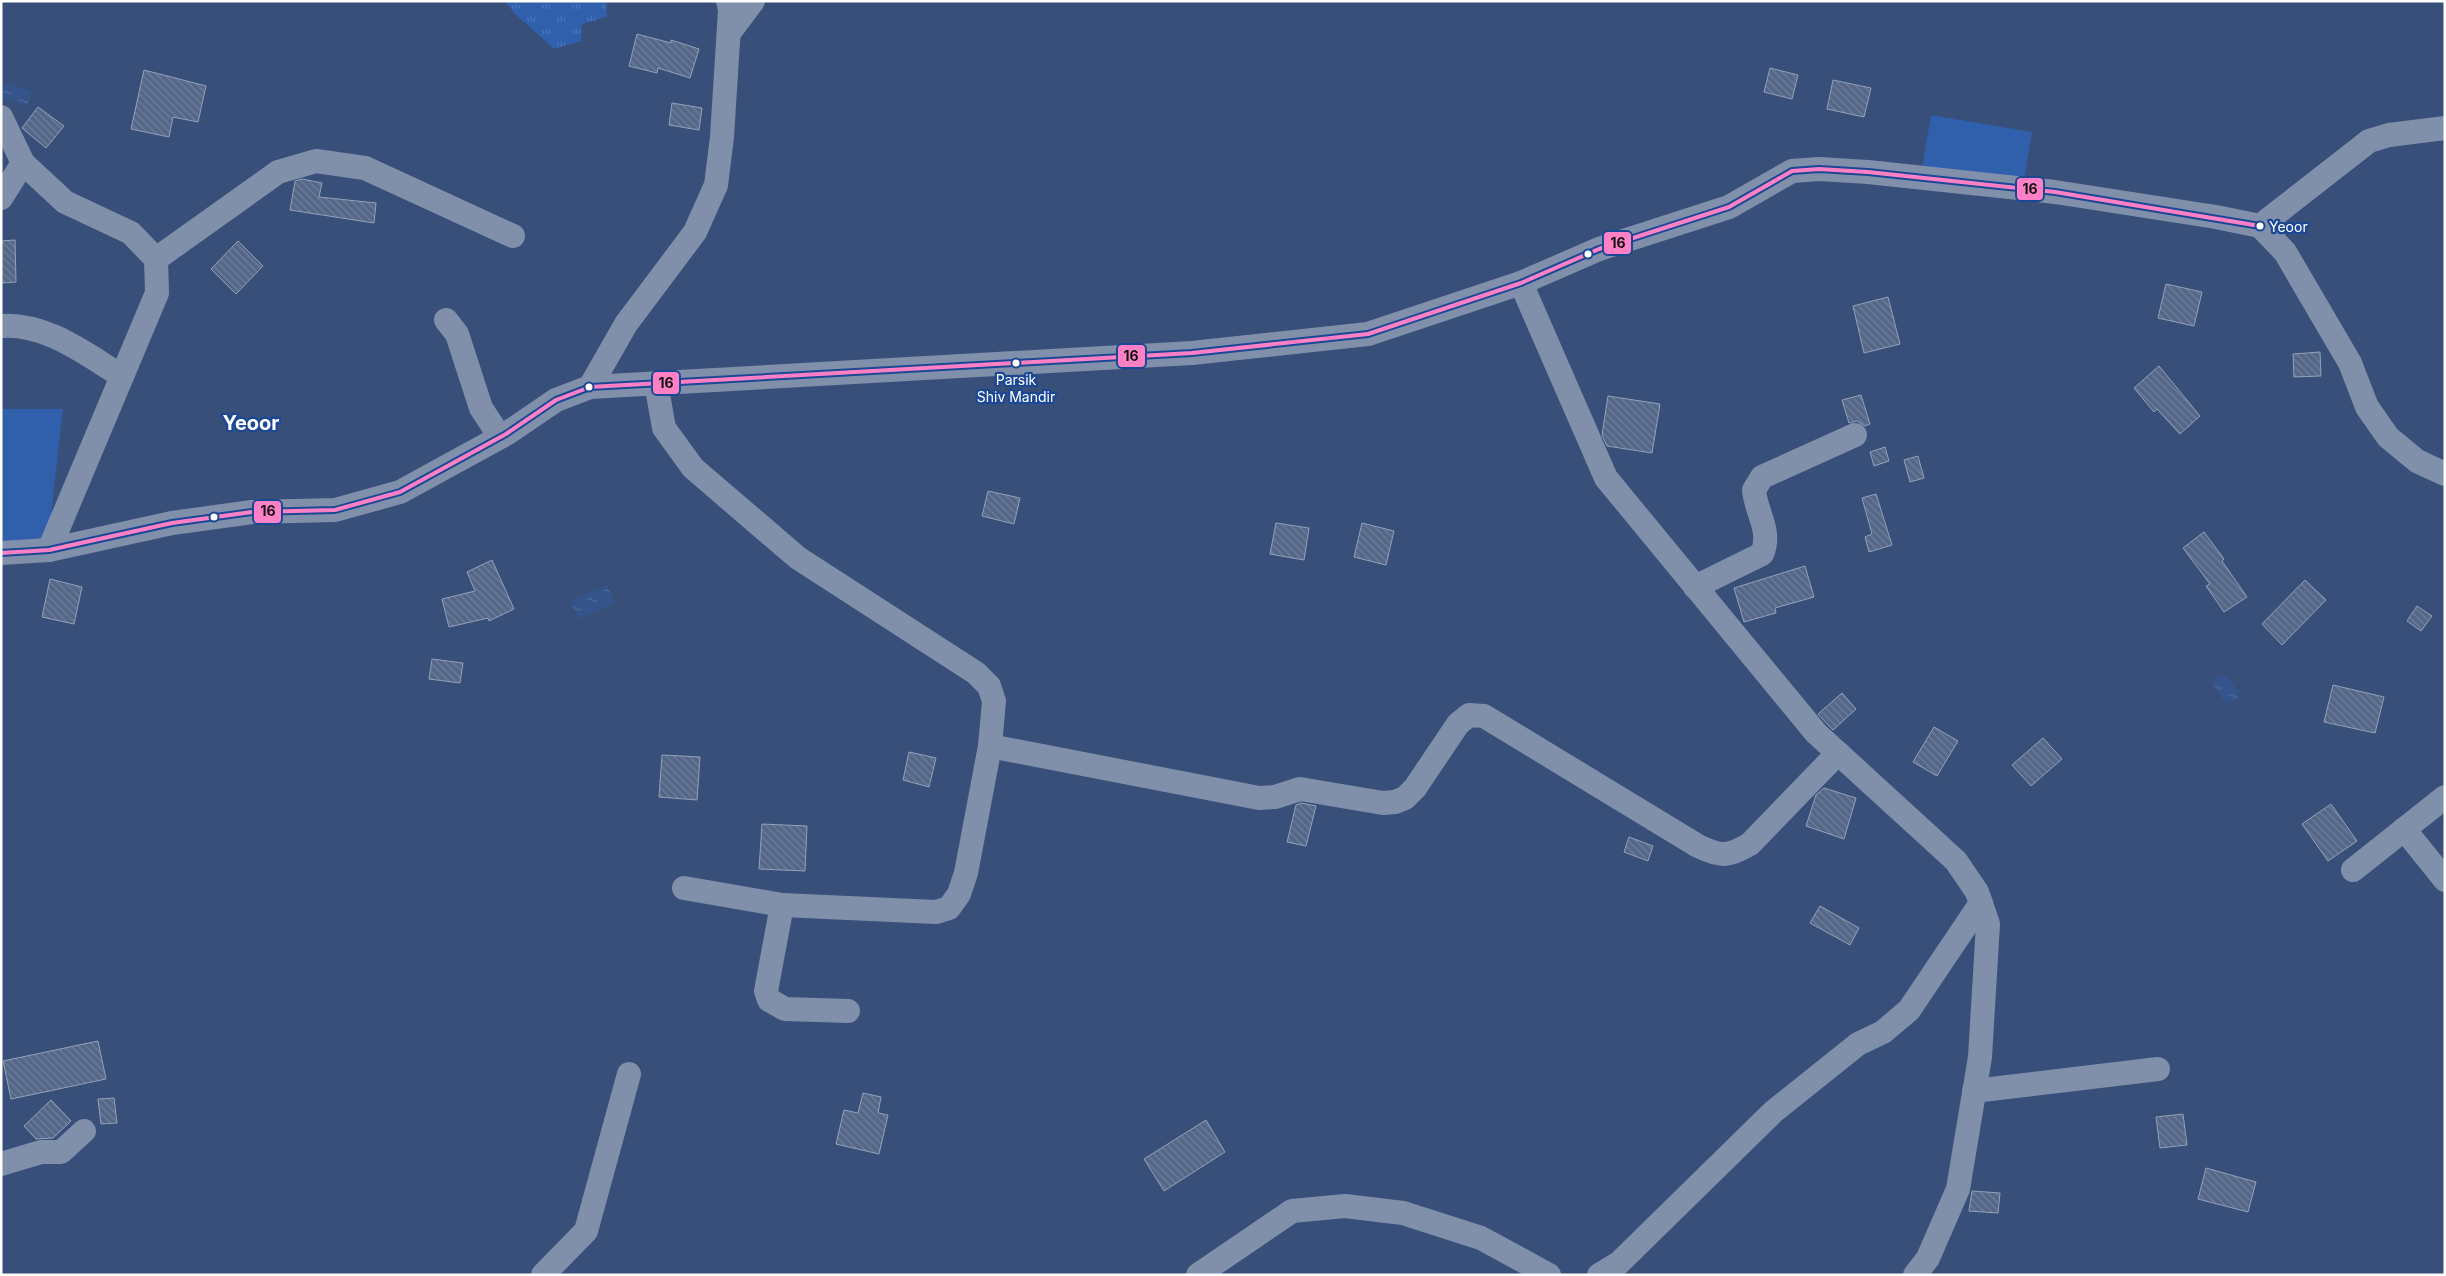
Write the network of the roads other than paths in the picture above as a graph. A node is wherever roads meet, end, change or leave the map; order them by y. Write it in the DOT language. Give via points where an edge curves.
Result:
graph roads {
  1 [pos="728,1"];
  2 [pos="753,1"];
  3 [pos="729,33"];
  4 [pos="1,117"];
  5 [pos="2445,128"];
  6 [pos="23,163"];
  7 [pos="1,198"];
  8 [pos="2260,226"];
  9 [pos="513,236"];
  10 [pos="156,258"];
  11 [pos="1521,282"];
  12 [pos="446,320"];
  13 [pos="1,326"];
  14 [pos="122,376"];
  15 [pos="656,383"];
  16 [pos="590,387"];
  17 [pos="1855,435"];
  18 [pos="500,437"];
  19 [pos="2445,474"];
  20 [pos="49,550"];
  21 [pos="1,553"];
  22 [pos="1695,587"];
  23 [pos="990,746"];
  24 [pos="1838,753"];
  25 [pos="2445,797"];
  26 [pos="2404,829"];
  27 [pos="2353,870"];
  28 [pos="2445,880"];
  29 [pos="684,888"];
  30 [pos="1980,902"];
  31 [pos="782,905"];
  32 [pos="848,1011"];
  33 [pos="2158,1069"];
  34 [pos="629,1074"];
  35 [pos="1974,1091"];
  36 [pos="84,1130"];
  37 [pos="1,1164"];
  38 [pos="543,1275"];
  39 [pos="1198,1275"];
  40 [pos="1549,1275"];
  41 [pos="1599,1275"];
  42 [pos="1915,1275"];
  1 -- 3 [label="street"];
  2 -- 3 [label="street"];
  3 -- 16 [label="street" via="716,186 695,232 626,324"];
  4 -- 6 [label="street"];
  5 -- 8 [label="street" via="2389,135 2369,141"];
  6 -- 7 [label="street"];
  6 -- 10 [label="street" via="65,202 131,233"];
  8 -- 11 [label="street" via="2055,192 1868,172 1792,171 1729,207 1599,249"];
  8 -- 19 [label="street" via="2285,252 2350,364 2367,407 2388,438 2417,461"];
  9 -- 10 [label="street" via="365,168 316,161 278,172"];
  10 -- 14 [label="street" via="157,293"];
  11 -- 15 [label="street" via="1368,334 1192,353"];
  11 -- 22 [label="street" via="1606,478"];
  12 -- 18 [label="street" via="457,334 481,408"];
  13 -- 14 [label="street" via="38,329"];
  14 -- 20 [label="street"];
  15 -- 16 [label="street"];
  15 -- 23 [label="street" via="664,428 693,468 798,558 976,673 989,686 994,702"];
  16 -- 18 [label="street" via="556,400"];
  17 -- 22 [label="street" via="1762,477 1754,490 1754,499 1767,534 1762,554"];
  18 -- 20 [label="street" via="400,492 335,510 252,512 172,523"];
  20 -- 21 [label="street"];
  22 -- 24 [label="street" via="1816,733"];
  23 -- 24 [label="street" via="1259,798 1274,797 1300,788 1383,803 1406,798 1458,724 1469,716 1484,716 1698,846 1715,854 1732,855 1750,844"];
  23 -- 31 [label="street" via="966,873 949,908 936,912"];
  24 -- 30 [label="street" via="1956,861"];
  25 -- 26 [label="street"];
  26 -- 27 [label="street"];
  26 -- 28 [label="street"];
  29 -- 31 [label="street"];
  30 -- 35 [label="street" via="1988,924 1980,1057"];
  30 -- 41 [label="street" via="1909,1010 1883,1032 1858,1044 1773,1112 1619,1264"];
  31 -- 32 [label="street" via="766,991 769,1000 785,1009"];
  33 -- 35 [label="street"];
  34 -- 38 [label="street" via="586,1231"];
  35 -- 42 [label="street" via="1958,1189 1928,1258"];
  36 -- 37 [label="street" via="61,1152 41,1152"];
  39 -- 40 [label="street" via="1292,1211 1345,1206 1402,1213 1481,1238"];
}
